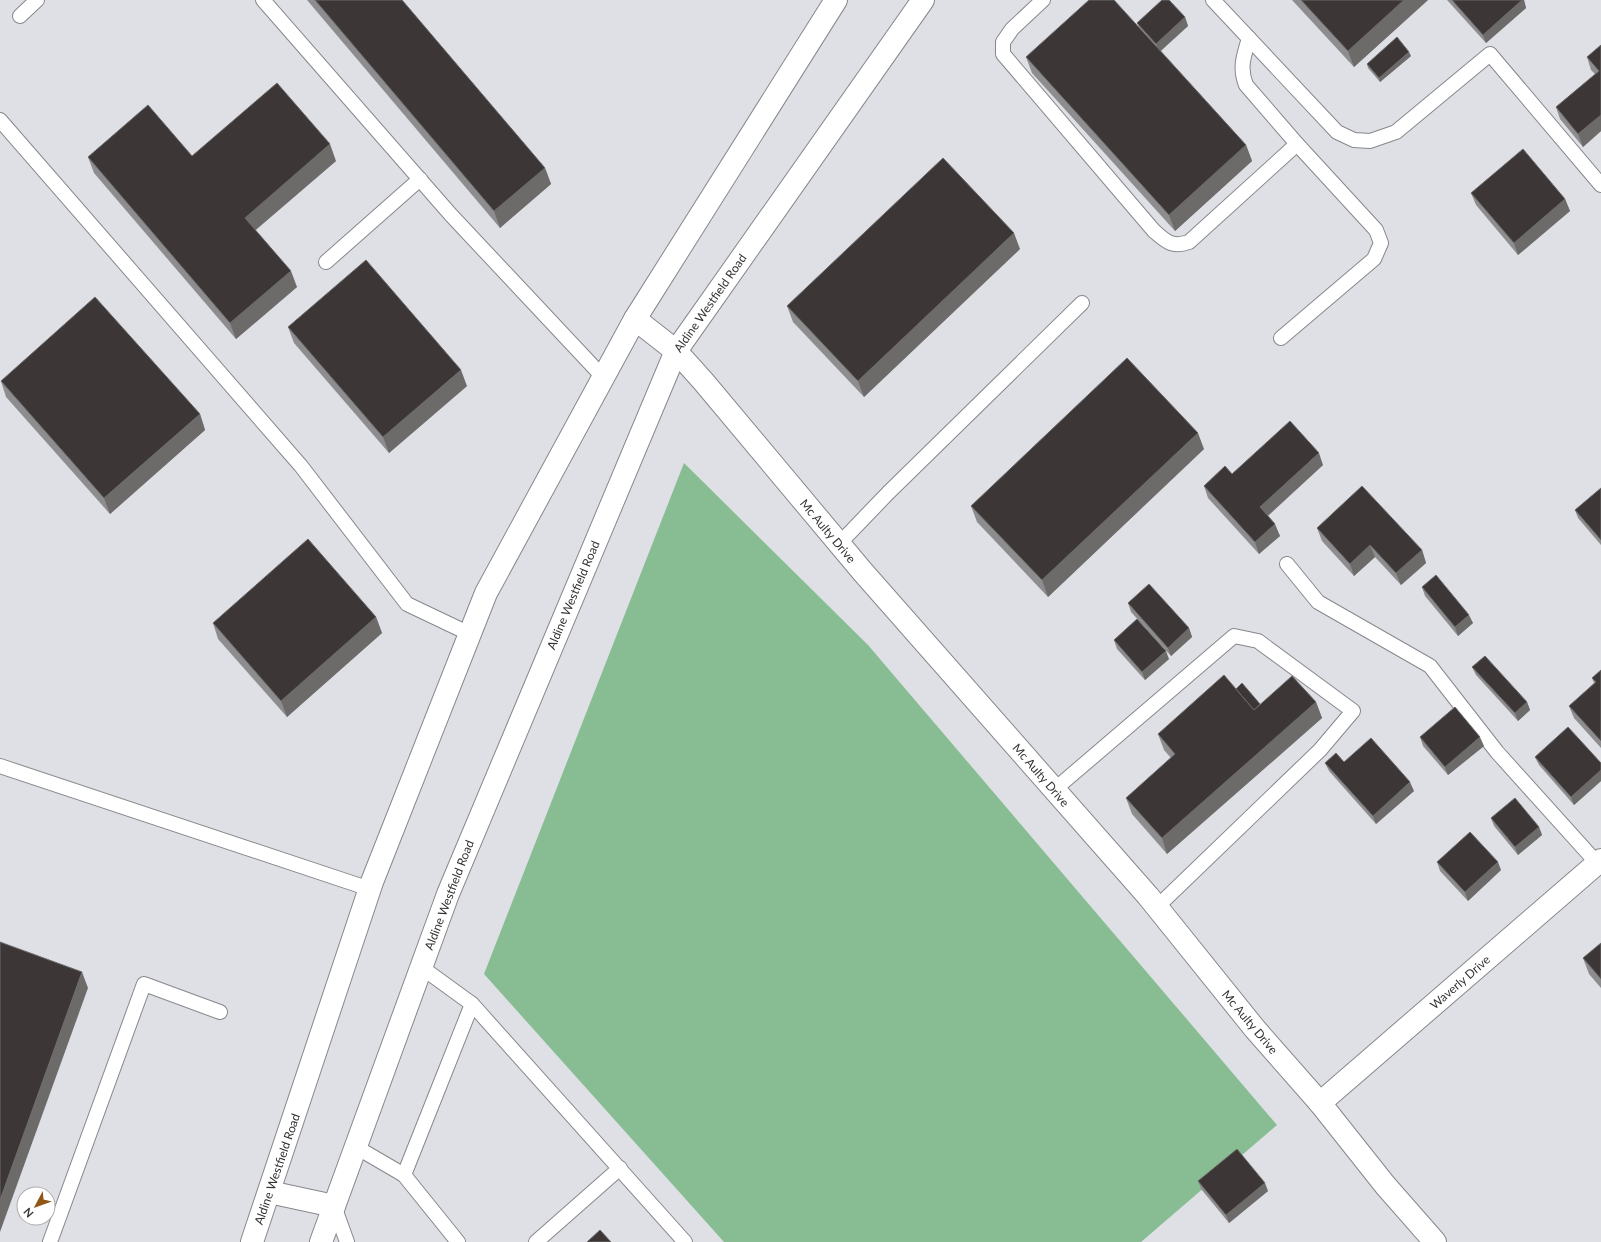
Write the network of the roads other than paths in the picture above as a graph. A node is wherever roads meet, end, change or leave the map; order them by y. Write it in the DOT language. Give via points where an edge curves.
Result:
graph roads {
  1 [pos="37,0"];
  2 [pos="263,0"];
  3 [pos="836,0"];
  4 [pos="923,0"];
  5 [pos="1043,0"];
  6 [pos="1213,0"];
  7 [pos="20,16"];
  8 [pos="1249,38"];
  9 [pos="0,120"];
  10 [pos="1297,144"];
  11 [pos="420,179"];
  12 [pos="1601,185"];
  13 [pos="326,262"];
  14 [pos="1082,303"];
  15 [pos="635,320"];
  16 [pos="1281,338"];
  17 [pos="676,351"];
  18 [pos="603,377"];
  19 [pos="839,544"];
  20 [pos="1287,564"];
  21 [pos="470,634"];
  22 [pos="0,766"];
  23 [pos="1054,790"];
  24 [pos="1599,861"];
  25 [pos="370,889"];
  26 [pos="1157,907"];
  27 [pos="421,967"];
  28 [pos="472,1004"];
  29 [pos="220,1012"];
  30 [pos="1320,1103"];
  31 [pos="356,1147"];
  32 [pos="620,1168"];
  33 [pos="404,1176"];
  34 [pos="269,1192"];
  35 [pos="334,1206"];
  36 [pos="50,1242"];
  37 [pos="252,1242"];
  38 [pos="321,1242"];
  39 [pos="347,1242"];
  40 [pos="458,1242"];
  41 [pos="536,1242"];
  42 [pos="685,1242"];
  43 [pos="1435,1242"];
  1 -- 7 [label="lane"];
  2 -- 11 [label="lane"];
  3 -- 15 [label="main road, Aldine Westfield Road"];
  4 -- 17 [label="main road, Aldine Westfield Road"];
  5 -- 10 [label="lane" via="1012,29 1003,42 1003,54 1154,231 1168,243 1179,245 1189,242"];
  6 -- 8 [label="lane"];
  8 -- 10 [label="lane" via="1242,66 1246,85"];
  8 -- 12 [label="lane" via="1337,132 1354,140 1370,141 1396,132 1490,54"];
  9 -- 21 [label="lane" via="301,466 407,604"];
  10 -- 16 [label="lane" via="1376,230 1381,243 1374,259"];
  11 -- 13 [label="lane"];
  11 -- 18 [label="lane"];
  14 -- 19 [label="lane"];
  15 -- 17 [label="main road, Mc Aulty Drive"];
  15 -- 18 [label="main road, Aldine Westfield Road"];
  17 -- 19 [label="main road, Mc Aulty Drive"];
  17 -- 27 [label="main road, Aldine Westfield Road" via="448,894"];
  18 -- 21 [label="main road, Aldine Westfield Road" via="486,593"];
  19 -- 23 [label="main road, Mc Aulty Drive"];
  20 -- 24 [label="lane" via="1318,602 1430,666 1497,752"];
  21 -- 25 [label="main road, Aldine Westfield Road"];
  22 -- 25 [label="lane"];
  23 -- 26 [label="main road, Mc Aulty Drive"];
  23 -- 26 [label="lane" via="1234,636 1258,641 1353,711 1320,750"];
  24 -- 30 [label="main road, Waverly Drive"];
  25 -- 34 [label="main road, Aldine Westfield Road"];
  26 -- 30 [label="main road, Mc Aulty Drive" via="1255,1029"];
  27 -- 28 [label="lane"];
  27 -- 31 [label="main road, Aldine Westfield Road"];
  28 -- 32 [label="lane"];
  28 -- 33 [label="lane"];
  29 -- 36 [label="lane" via="144,984"];
  30 -- 43 [label="main road, Mc Aulty Drive" via="1385,1185"];
  31 -- 33 [label="lane"];
  31 -- 35 [label="main road, Aldine Westfield Road"];
  32 -- 41 [label="lane"];
  32 -- 42 [label="lane"];
  33 -- 40 [label="lane"];
  34 -- 35 [label="main road"];
  34 -- 37 [label="main road, Aldine Westfield Road"];
  35 -- 38 [label="main road, Aldine Westfield Road"];
  35 -- 39 [label="lane"];
}
